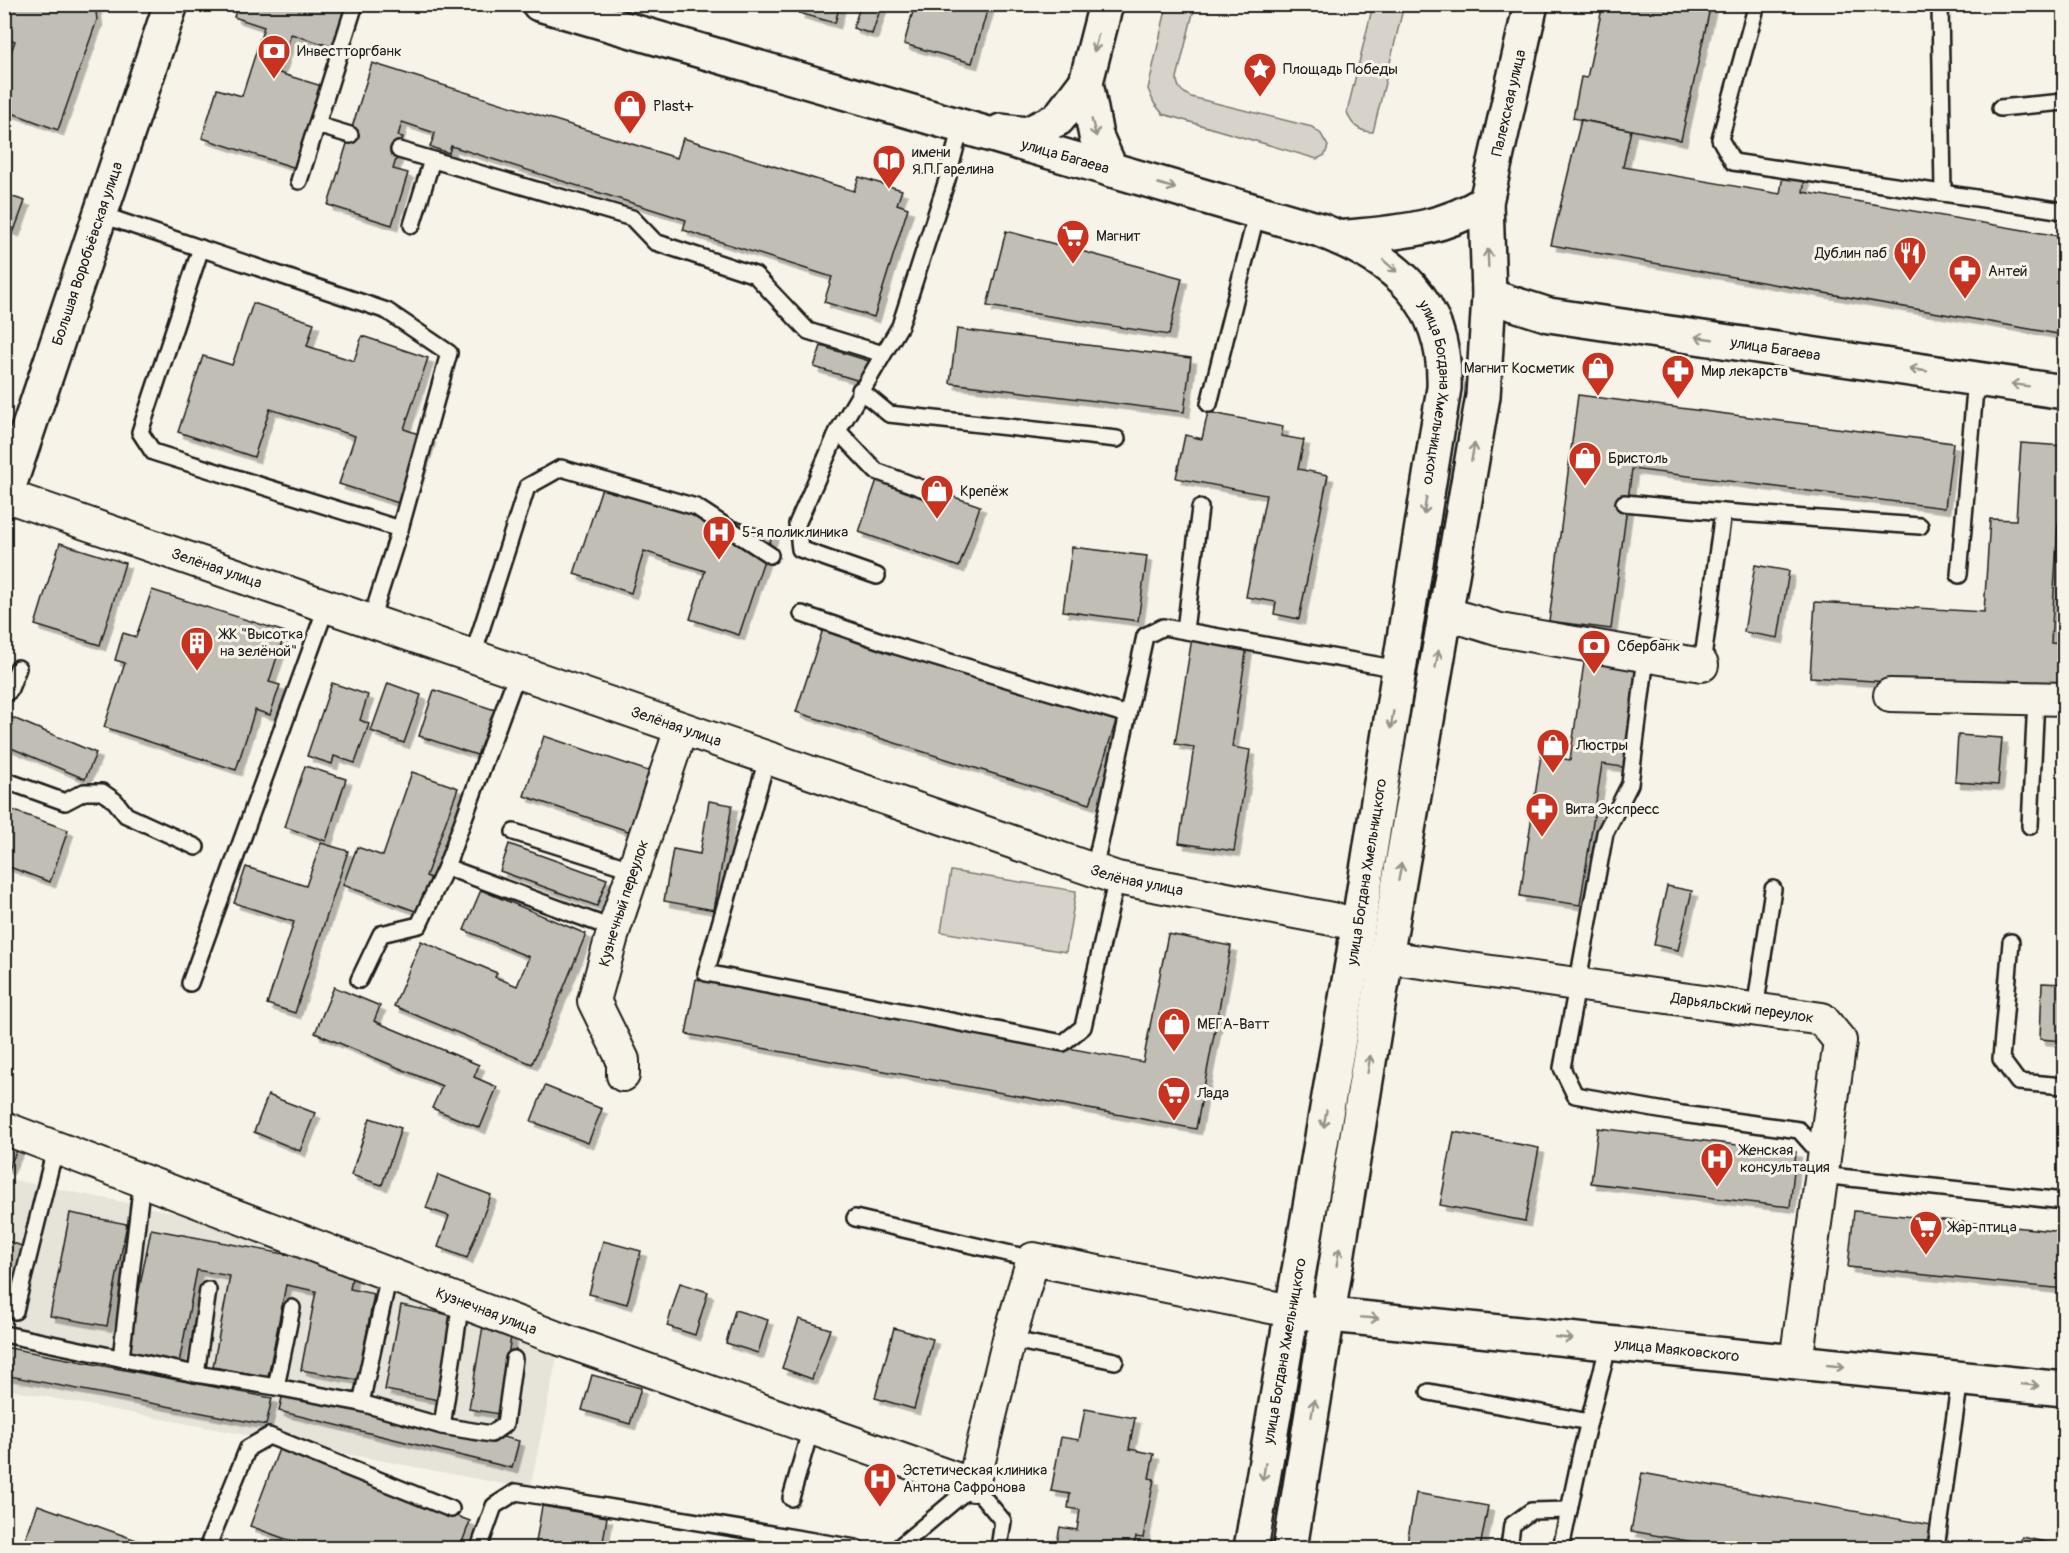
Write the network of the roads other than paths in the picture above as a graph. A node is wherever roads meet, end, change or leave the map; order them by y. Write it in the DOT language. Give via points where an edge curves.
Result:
graph roads {
  1 [pos="171,4"];
  2 [pos="355,4"];
  3 [pos="538,4"];
  4 [pos="1106,4"];
  5 [pos="1531,4"];
  6 [pos="1757,4"];
  7 [pos="1940,4"];
  8 [pos="1086,82"];
  9 [pos="2064,102"];
  10 [pos="2000,108"];
  11 [pos="317,125"];
  12 [pos="961,127"];
  13 [pos="350,135"];
  14 [pos="399,150"];
  15 [pos="432,160"];
  16 [pos="1111,170"];
  17 [pos="299,181"];
  18 [pos="1943,193"];
  19 [pos="1486,202"];
  20 [pos="2064,211"];
  21 [pos="1257,212"];
  22 [pos="102,215"];
  23 [pos="412,225"];
  24 [pos="1339,238"];
  25 [pos="201,248"];
  26 [pos="1489,296"];
  27 [pos="883,354"];
  28 [pos="1976,378"];
  29 [pos="860,390"];
  30 [pos="2064,392"];
  31 [pos="1209,404"];
  32 [pos="838,431"];
  33 [pos="1117,439"];
  34 [pos="929,491"];
  35 [pos="5,498"];
  36 [pos="1624,503"];
  37 [pos="1200,508"];
  38 [pos="1723,512"];
  39 [pos="1920,526"];
  40 [pos="400,529"];
  41 [pos="770,555"];
  42 [pos="1959,575"];
  43 [pos="877,576"];
  44 [pos="327,605"];
  45 [pos="1445,613"];
  46 [pos="802,614"];
  47 [pos="371,620"];
  48 [pos="1185,630"];
  49 [pos="473,656"];
  50 [pos="1646,657"];
  51 [pos="1702,665"];
  52 [pos="18,668"];
  53 [pos="1399,669"];
  54 [pos="518,671"];
  55 [pos="4,694"];
  56 [pos="1890,695"];
  57 [pos="2050,699"];
  58 [pos="1128,715"];
  59 [pos="681,729"];
  60 [pos="767,759"];
  61 [pos="4,780"];
  62 [pos="2030,826"];
  63 [pos="514,832"];
  64 [pos="196,847"];
  65 [pos="446,867"];
  66 [pos="634,870"];
  67 [pos="1106,874"];
  68 [pos="1773,889"];
  69 [pos="1358,924"];
  70 [pos="614,929"];
  71 [pos="2011,942"];
  72 [pos="1386,957"];
  73 [pos="360,980"];
  74 [pos="190,983"];
  75 [pos="1576,985"];
  76 [pos="1755,1010"];
  77 [pos="623,1075"];
  78 [pos="2064,1086"];
  79 [pos="4,1128"];
  80 [pos="55,1149"];
  81 [pos="1822,1166"];
  82 [pos="142,1181"];
  83 [pos="2064,1201"];
  84 [pos="855,1218"];
  85 [pos="1033,1259"];
  86 [pos="390,1275"];
  87 [pos="208,1290"];
  88 [pos="461,1302"];
  89 [pos="292,1308"];
  90 [pos="15,1311"];
  91 [pos="1291,1311"];
  92 [pos="1329,1315"];
  93 [pos="4,1334"];
  94 [pos="1009,1339"];
  95 [pos="1609,1343"];
  96 [pos="122,1358"];
  97 [pos="514,1359"];
  98 [pos="1115,1361"];
  99 [pos="1796,1362"];
  100 [pos="196,1374"];
  101 [pos="1960,1378"];
  102 [pos="276,1387"];
  103 [pos="2064,1389"];
  104 [pos="1429,1392"];
  105 [pos="361,1403"];
  106 [pos="1589,1422"];
  107 [pos="442,1426"];
  108 [pos="811,1428"];
  109 [pos="973,1485"];
  110 [pos="791,1498"];
  111 [pos="451,1509"];
  112 [pos="1569,1510"];
  113 [pos="207,1548"];
  114 [pos="479,1548"];
  115 [pos="856,1548"];
  116 [pos="898,1548"];
  117 [pos="999,1548"];
  118 [pos="1251,1548"];
  119 [pos="1290,1548"];
  120 [pos="1509,1548"];
  121 [pos="1561,1548"];
  122 [pos="1936,1548"];
  1 -- 22 [label="main road, Большая Воробьёвская улица"];
  2 -- 11 [label="lane"];
  3 -- 12 [label="main road, улица Багаева"];
  4 -- 8 [label="main road, one-way"];
  5 -- 19 [label="main road, Палехская улица"];
  6 -- 18 [label="lane" via="1720,139 1733,162"];
  7 -- 18 [label="lane"];
  8 -- 12 [label="main road" via="1058,119 1027,134"];
  8 -- 16 [label="main road, one-way" via="1096,136"];
  9 -- 10 [label="lane"];
  11 -- 13 [label="lane"];
  11 -- 17 [label="lane"];
  12 -- 16 [label="main road, улица Багаева"];
  12 -- 27 [label="lane" via="900,326"];
  14 -- 15 [label="lane"];
  15 -- 23 [label="lane"];
  15 -- 27 [label="lane" via="632,219 655,242 755,274 808,332"];
  16 -- 21 [label="main road, улица Багаева, one-way"];
  18 -- 20 [label="lane"];
  19 -- 24 [label="main road, улица Багаева" via="1446,223 1424,229"];
  26 -- 19 [label="main road, one-way"];
  21 -- 24 [label="main road, улица Багаева"];
  21 -- 31 [label="lane"];
  22 -- 25 [label="lane"];
  22 -- 35 [label="main road, Большая Воробьёвская улица"];
  24 -- 53 [label="main road, улица Богдана Хмельницкого, one-way" via="1380,258 1397,272 1426,309 1437,330 1442,354 1444,388"];
  25 -- 40 [label="lane" via="387,311 449,353"];
  25 -- 40 [label="lane" via="140,432 153,452"];
  28 -- 26 [label="main road, улица Багаева, one-way" via="1549,315"];
  45 -- 26 [label="main road, one-way" via="1483,396"];
  27 -- 29 [label="lane"];
  30 -- 28 [label="main road, улица Багаева, one-way"];
  28 -- 42 [label="lane"];
  29 -- 32 [label="lane"];
  29 -- 33 [label="lane" via="889,414"];
  32 -- 34 [label="lane" via="876,471"];
  32 -- 43 [label="lane" via="797,524 801,549"];
  35 -- 44 [label="street, Зелёная улица"];
  36 -- 38 [label="lane"];
  37 -- 48 [label="lane"];
  38 -- 39 [label="lane"];
  38 -- 51 [label="lane"];
  40 -- 47 [label="lane"];
  41 -- 49 [label="lane" via="696,507 561,468 527,487"];
  44 -- 47 [label="street, Зелёная улица"];
  44 -- 74 [label="lane"];
  45 -- 50 [label="street" via="1500,630"];
  72 -- 45 [label="main road, one-way"];
  46 -- 58 [label="lane"];
  47 -- 49 [label="street, Зелёная улица"];
  48 -- 53 [label="lane"];
  48 -- 58 [label="lane" via="1163,627 1145,636"];
  49 -- 54 [label="street, Зелёная улица"];
  50 -- 51 [label="street"];
  50 -- 75 [label="lane" via="1630,784 1605,833"];
  52 -- 55 [label="lane"];
  53 -- 69 [label="main road, улица Богдана Хмельницкого, one-way"];
  54 -- 59 [label="street, Зелёная улица"];
  54 -- 65 [label="lane"];
  56 -- 57 [label="street"];
  57 -- 62 [label="lane"];
  58 -- 67 [label="lane"];
  59 -- 60 [label="street, Зелёная улица"];
  59 -- 66 [label="street, Кузнечный переулок"];
  60 -- 67 [label="street, Зелёная улица"];
  60 -- 67 [label="lane" via="706,973 1063,1043 1083,1027"];
  61 -- 64 [label="lane" via="65,802 84,792 102,792 126,815"];
  63 -- 66 [label="lane"];
  65 -- 70 [label="lane"];
  65 -- 73 [label="lane" via="419,925 381,934"];
  66 -- 70 [label="street, Кузнечный переулок"];
  67 -- 69 [label="street, Зелёная улица"];
  68 -- 76 [label="lane"];
  69 -- 91 [label="main road, улица Богдана Хмельницкого, one-way"];
  70 -- 77 [label="street, Кузнечный переулок" via="594,1001 623,1060"];
  71 -- 78 [label="lane" via="2001,1059 2018,1082"];
  72 -- 75 [label="street, Дарьяльский переулок"];
  92 -- 72 [label="main road, one-way"];
  75 -- 76 [label="street, Дарьяльский переулок"];
  75 -- 81 [label="lane" via="1562,1068 1575,1095 1799,1130"];
  76 -- 81 [label="street, Дарьяльский переулок" via="1822,1019 1840,1041"];
  79 -- 80 [label="street, Кузнечная улица"];
  80 -- 82 [label="street, Кузнечная улица"];
  80 -- 90 [label="lane"];
  81 -- 83 [label="lane"];
  81 -- 99 [label="street, Дарьяльский переулок"];
  82 -- 86 [label="street, Кузнечная улица"];
  82 -- 96 [label="lane"];
  84 -- 85 [label="lane"];
  85 -- 91 [label="street"];
  85 -- 94 [label="street"];
  86 -- 88 [label="street, Кузнечная улица"];
  86 -- 105 [label="lane"];
  87 -- 100 [label="lane"];
  88 -- 107 [label="lane"];
  88 -- 108 [label="street, Кузнечная улица"];
  89 -- 102 [label="lane"];
  91 -- 92 [label="main road, улица Маяковского"];
  91 -- 118 [label="main road, улица Богдана Хмельницкого, one-way"];
  92 -- 95 [label="main road, улица Маяковского, one-way"];
  119 -- 92 [label="main road, one-way"];
  93 -- 96 [label="lane"];
  94 -- 98 [label="lane"];
  94 -- 109 [label="street"];
  95 -- 99 [label="main road, улица Маяковского"];
  95 -- 106 [label="lane"];
  96 -- 100 [label="lane"];
  97 -- 107 [label="lane" via="505,1424 491,1434"];
  99 -- 101 [label="main road, улица Маяковского, one-way"];
  100 -- 102 [label="lane"];
  101 -- 103 [label="main road, улица Маяковского, one-way"];
  101 -- 122 [label="lane"];
  102 -- 105 [label="lane"];
  104 -- 106 [label="lane"];
  105 -- 107 [label="lane"];
  106 -- 112 [label="lane"];
  108 -- 109 [label="street, Кузнечная улица"];
  108 -- 110 [label="lane"];
  109 -- 116 [label="lane"];
  109 -- 117 [label="lane" via="1003,1521"];
  111 -- 113 [label="lane" via="269,1436 248,1448"];
  112 -- 120 [label="lane" via="1531,1511 1512,1525"];
  112 -- 121 [label="lane"];
  114 -- 115 [label="lane" via="494,1506 516,1492"];
}
